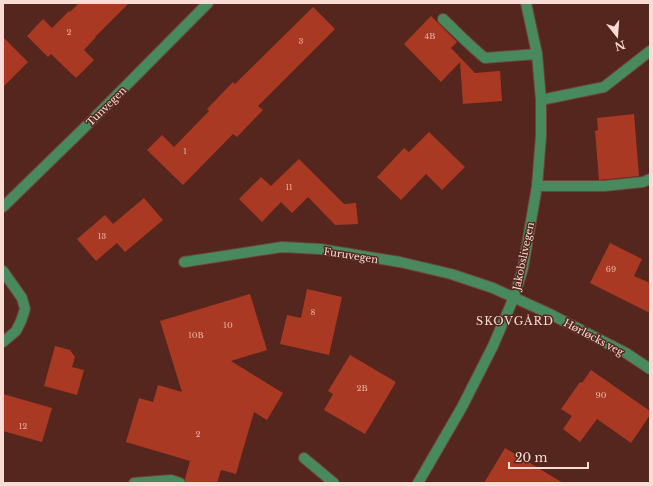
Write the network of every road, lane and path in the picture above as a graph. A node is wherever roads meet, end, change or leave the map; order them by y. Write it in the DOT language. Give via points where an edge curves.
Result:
graph roads {
  1 [pos="208,3"];
  2 [pos="526,3"];
  3 [pos="443,19"];
  4 [pos="650,51"];
  5 [pos="538,54"];
  6 [pos="541,100"];
  7 [pos="650,179"];
  8 [pos="537,186"];
  9 [pos="3,207"];
  10 [pos="184,262"];
  11 [pos="3,271"];
  12 [pos="514,297"];
  13 [pos="3,342"];
  14 [pos="650,369"];
  15 [pos="304,458"];
  16 [pos="134,483"];
  17 [pos="180,483"];
  18 [pos="334,483"];
  19 [pos="418,483"];
  1 -- 9 [label="street, Tunvegen"];
  2 -- 5 [label="street, Jakobslivegen"];
  3 -- 5 [label="street" via="485,58"];
  4 -- 6 [label="street" via="604,87"];
  5 -- 6 [label="street, Jakobslivegen"];
  6 -- 8 [label="street, Jakobslivegen"];
  7 -- 8 [label="street" via="604,186"];
  8 -- 12 [label="street, Jakobslivegen" via="523,268"];
  10 -- 12 [label="street, Furuvegen" via="282,247 320,249 400,262 451,274"];
  11 -- 13 [label="street" via="22,298 25,309 16,331"];
  12 -- 14 [label="street, Hørløcks veg" via="626,353"];
  12 -- 19 [label="street, Jakobslivegen" via="462,407"];
  15 -- 18 [label="street"];
  16 -- 17 [label="street" via="171,480"];
}
